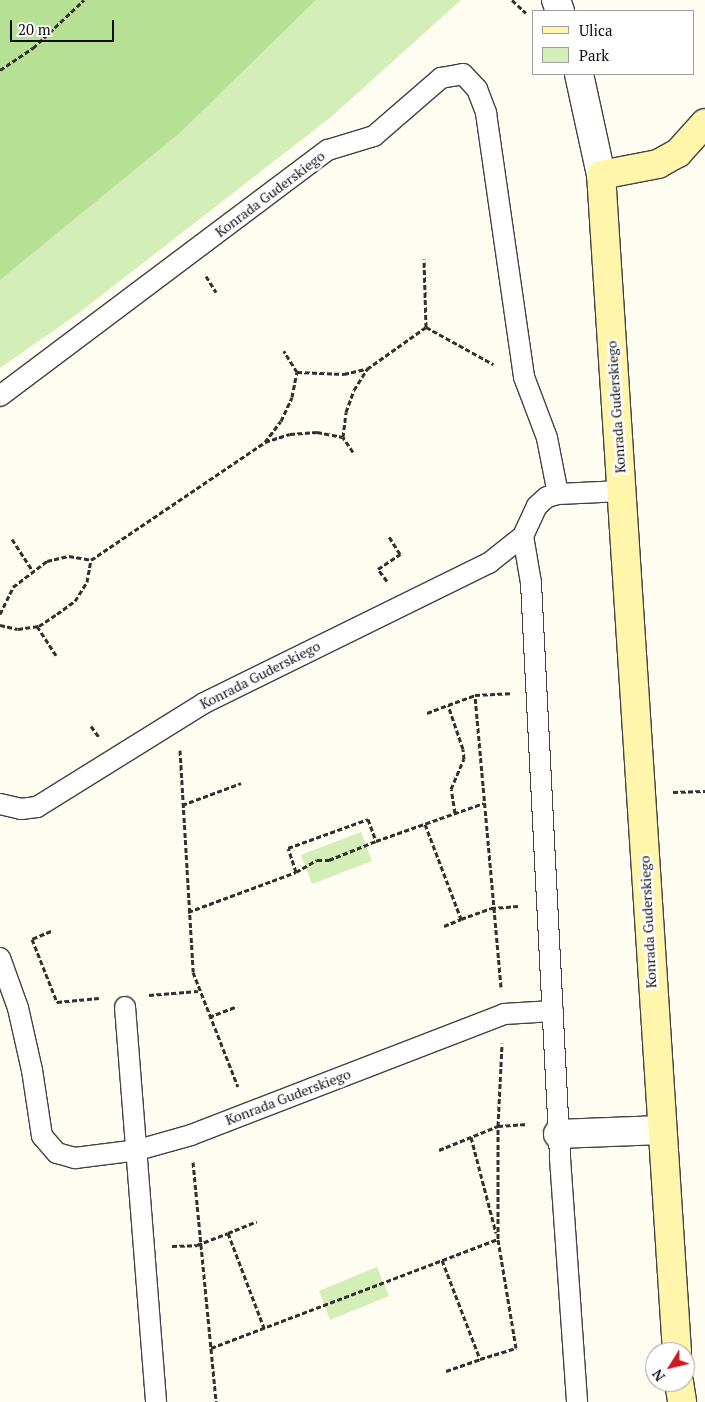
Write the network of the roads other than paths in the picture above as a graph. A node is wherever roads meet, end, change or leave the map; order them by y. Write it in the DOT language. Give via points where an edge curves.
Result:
graph roads {
  1 [pos="579,75"];
  2 [pos="705,123"];
  3 [pos="601,175"];
  4 [pos="0,396"];
  5 [pos="622,491"];
  6 [pos="558,494"];
  7 [pos="523,536"];
  8 [pos="0,804"];
  9 [pos="0,958"];
  10 [pos="126,1007"];
  11 [pos="553,1011"];
  12 [pos="661,1130"];
  13 [pos="558,1134"];
  14 [pos="138,1150"];
  15 [pos="676,1342"];
  16 [pos="156,1402"];
  17 [pos="577,1402"];
  1 -- 3 [label="street"];
  2 -- 3 [label="street" via="678,153 658,164"];
  3 -- 5 [label="street, Konrada Guderskiego"];
  4 -- 6 [label="lane, Konrada Guderskiego" via="328,150 374,136 441,78 463,74 477,89 486,113 524,377 547,438"];
  5 -- 6 [label="lane, Konrada Guderskiego"];
  5 -- 12 [label="street, Konrada Guderskiego"];
  6 -- 7 [label="lane, Konrada Guderskiego" via="537,506"];
  7 -- 8 [label="lane, Konrada Guderskiego" via="489,563 265,671 181,717 37,807 21,809"];
  7 -- 11 [label="lane" via="531,583"];
  9 -- 14 [label="lane, Konrada Guderskiego" via="18,1008 42,1136 48,1145 75,1158"];
  10 -- 14 [label="lane"];
  11 -- 13 [label="lane"];
  11 -- 14 [label="lane, Konrada Guderskiego" via="504,1014 191,1134"];
  12 -- 13 [label="street"];
  12 -- 15 [label="street, Konrada Guderskiego"];
  13 -- 17 [label="lane"];
  14 -- 16 [label="lane"];
}
